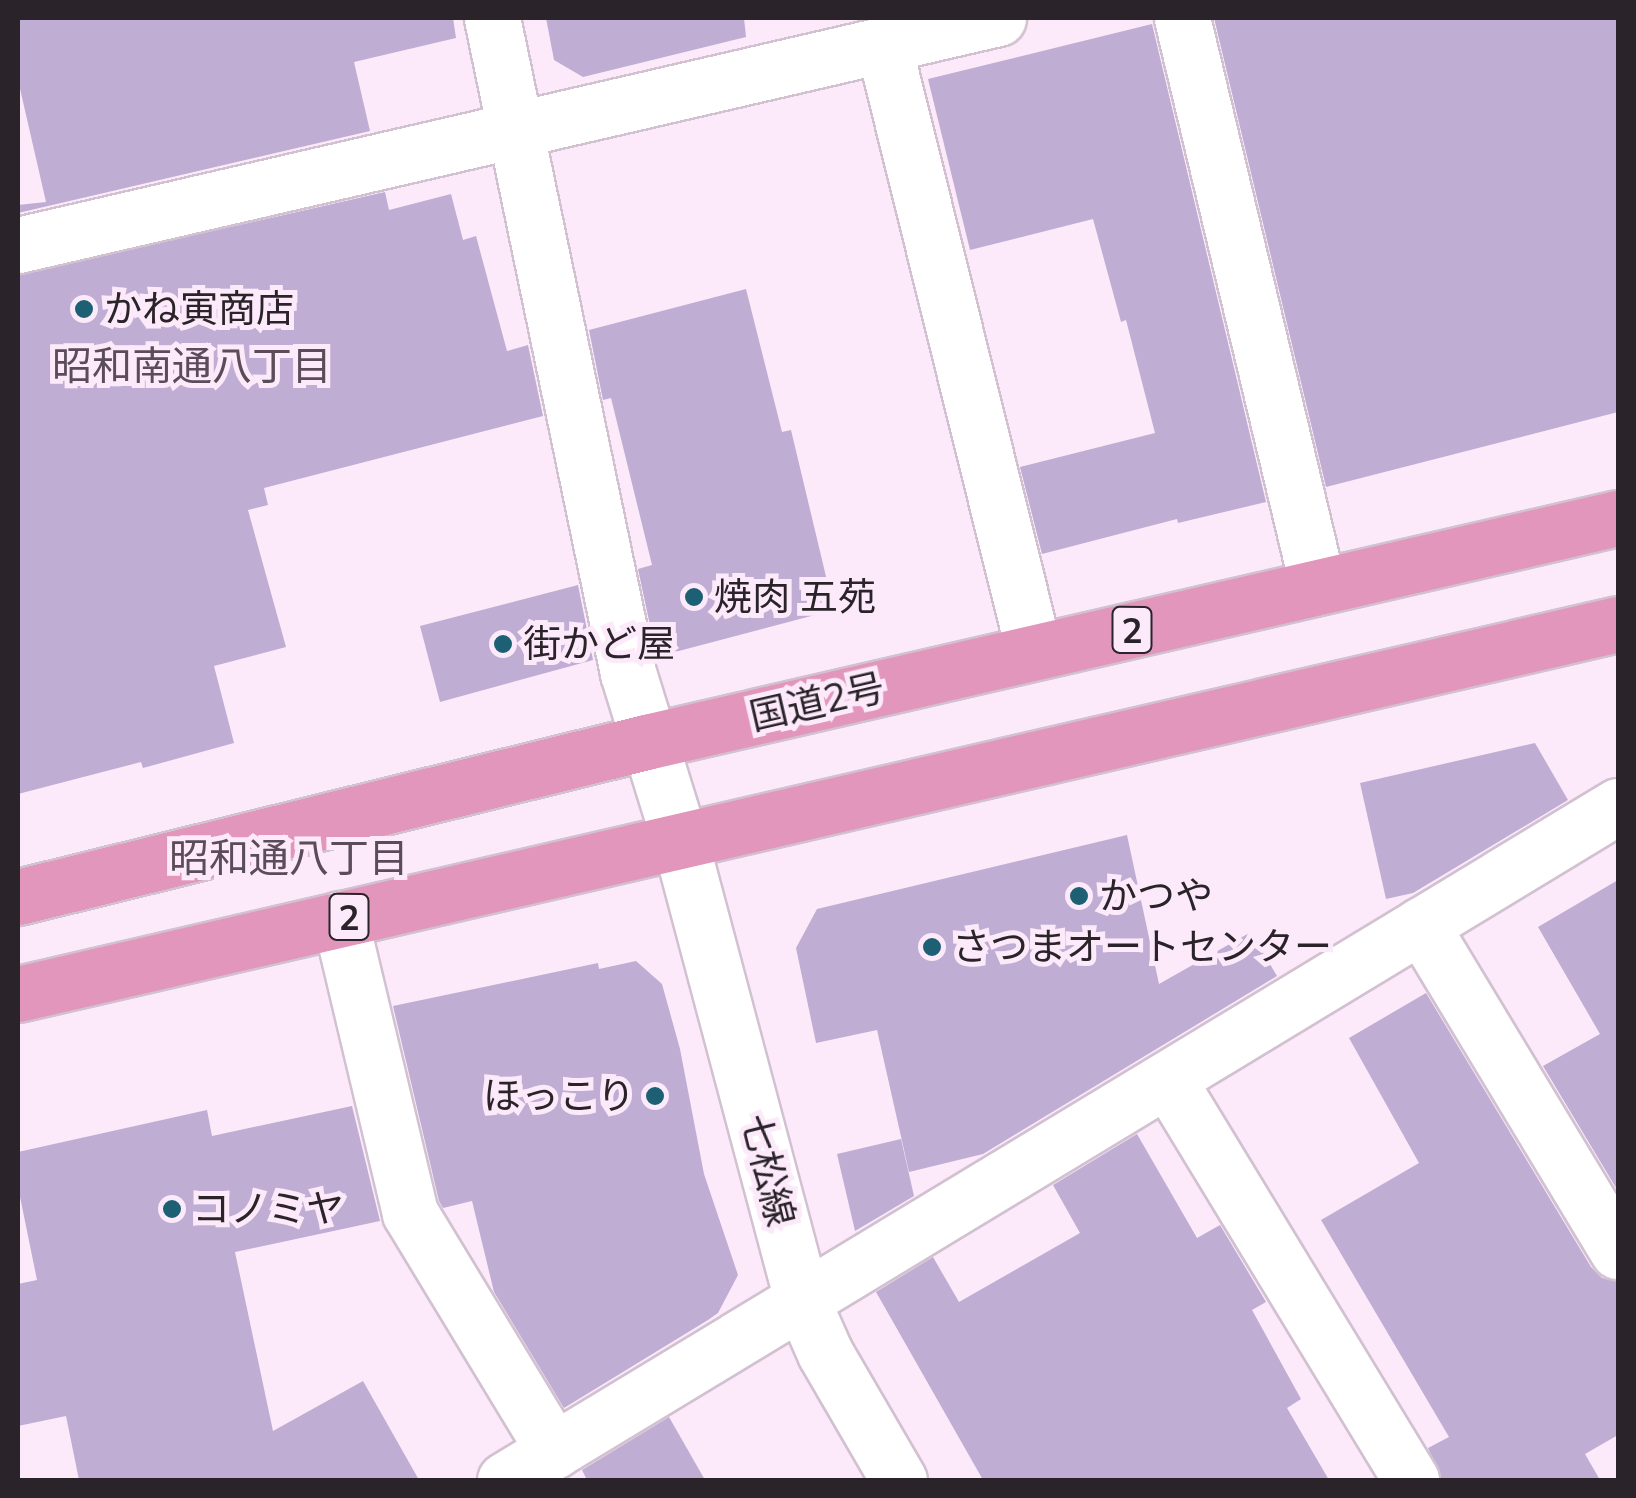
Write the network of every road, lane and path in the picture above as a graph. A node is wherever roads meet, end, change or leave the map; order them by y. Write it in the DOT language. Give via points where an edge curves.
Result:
graph roads {
  1 [pos="492,18"];
  2 [pos="998,18"];
  3 [pos="1182,18"];
  4 [pos="883,44"];
  5 [pos="514,128"];
  6 [pos="18,245"];
  7 [pos="1618,518"];
  8 [pos="1318,587"];
  9 [pos="1618,624"];
  10 [pos="1034,652"];
  11 [pos="646,742"];
  12 [pos="1618,806"];
  13 [pos="680,841"];
  14 [pos="18,897"];
  15 [pos="340,919"];
  16 [pos="1422,925"];
  17 [pos="18,994"];
  18 [pos="1168,1080"];
  19 [pos="1618,1251"];
  20 [pos="802,1301"];
  21 [pos="554,1451"];
  22 [pos="504,1480"];
  23 [pos="899,1480"];
  24 [pos="1411,1480"];
  1 -- 5 [label="street, 七松線"];
  2 -- 4 [label="street"];
  3 -- 8 [label="street"];
  4 -- 5 [label="street"];
  4 -- 10 [label="street"];
  5 -- 6 [label="street"];
  5 -- 11 [label="street, 七松線"];
  7 -- 8 [label="highway, 国道2号 / 2"];
  8 -- 10 [label="highway, 国道2号 / 2"];
  9 -- 13 [label="highway, 2"];
  10 -- 11 [label="highway, 国道2号 / 2"];
  11 -- 13 [label="street, 七松線"];
  11 -- 14 [label="highway, 国道2号 / 2"];
  12 -- 16 [label="street"];
  13 -- 15 [label="highway, 2"];
  13 -- 20 [label="street, 七松線"];
  15 -- 17 [label="highway, 2"];
  15 -- 21 [label="street" via="410,1212"];
  16 -- 18 [label="street"];
  16 -- 19 [label="street"];
  18 -- 20 [label="street"];
  18 -- 24 [label="street"];
  20 -- 21 [label="street"];
  20 -- 23 [label="street, 七松線"];
  21 -- 22 [label="street"];
}
